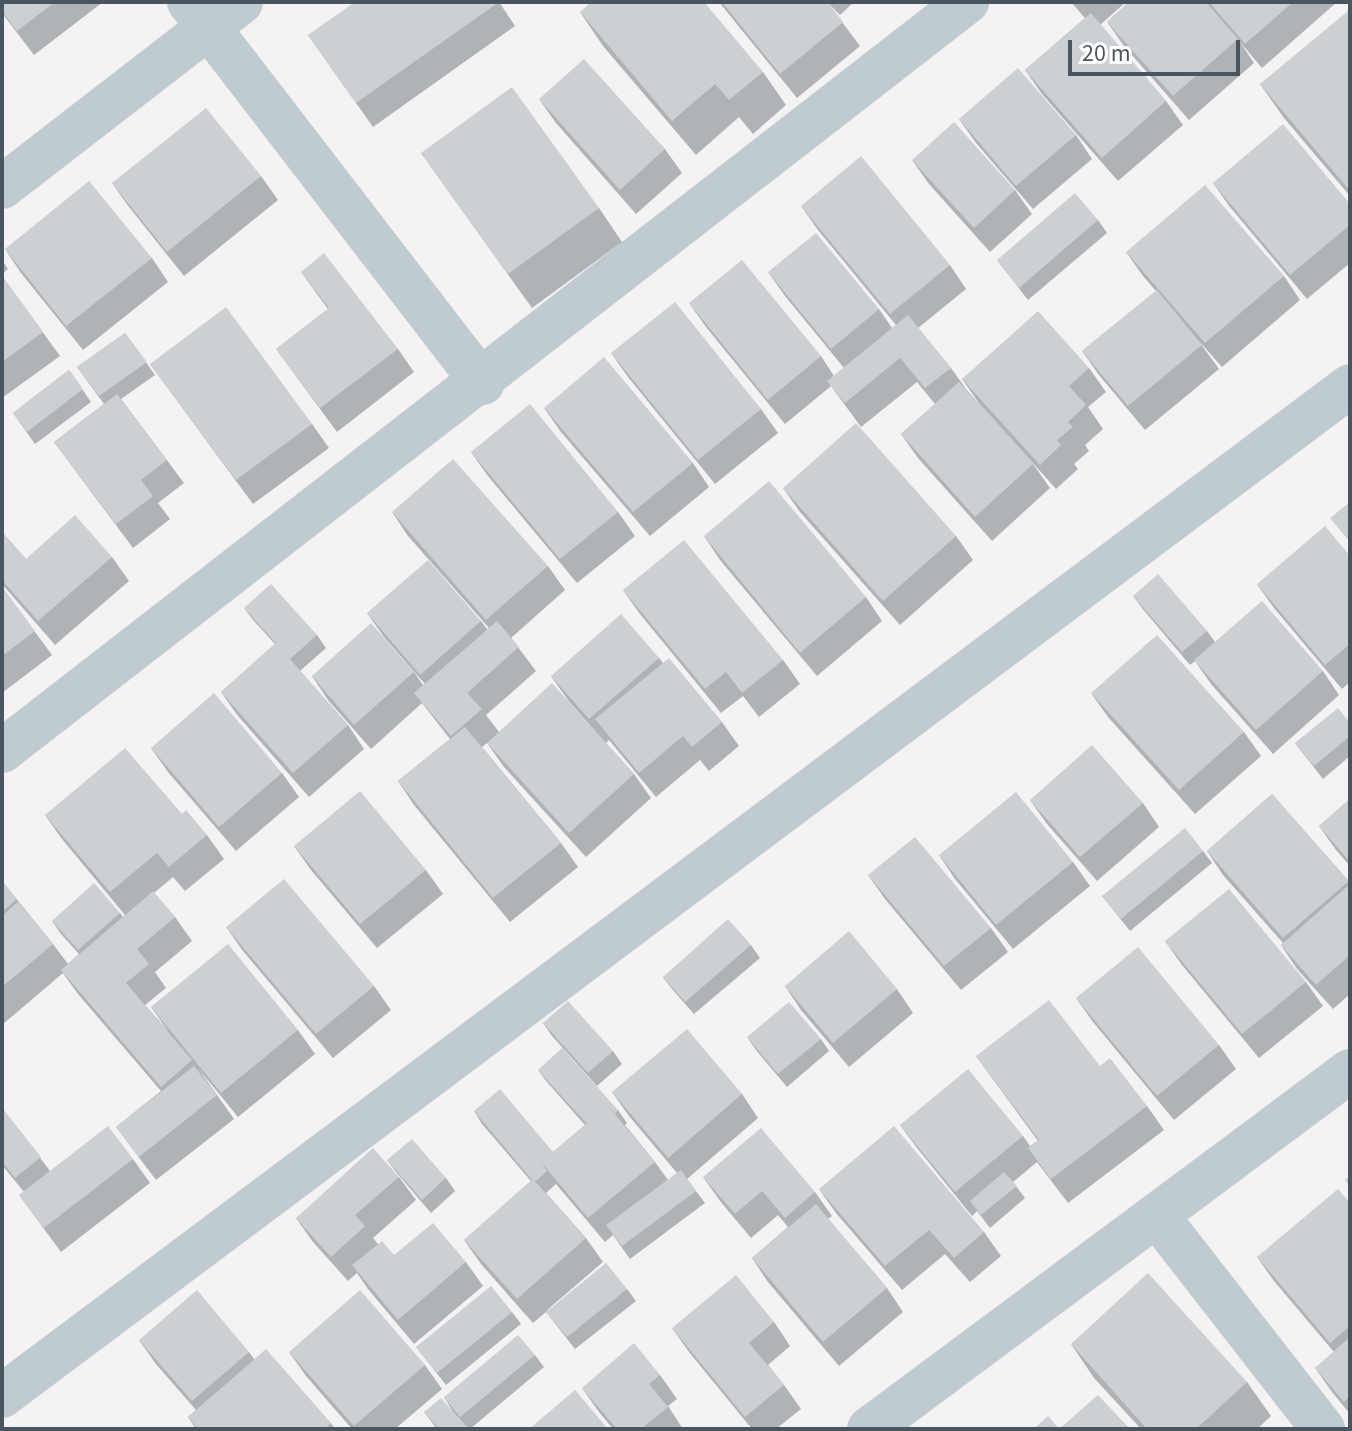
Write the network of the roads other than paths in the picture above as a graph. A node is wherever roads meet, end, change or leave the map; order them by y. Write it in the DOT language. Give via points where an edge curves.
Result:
graph roads {
  1 [pos="967,2"];
  2 [pos="213,10"];
  3 [pos="2,187"];
  4 [pos="482,383"];
  5 [pos="1350,386"];
  6 [pos="2,751"];
  7 [pos="1350,1071"];
  8 [pos="1158,1217"];
  9 [pos="2,1396"];
  10 [pos="869,1429"];
  11 [pos="1323,1429"];
  1 -- 4 [label="street"];
  2 -- 3 [label="street"];
  2 -- 4 [label="street"];
  4 -- 6 [label="street"];
  5 -- 9 [label="street"];
  7 -- 8 [label="street"];
  8 -- 10 [label="street"];
  8 -- 11 [label="street"];
}
